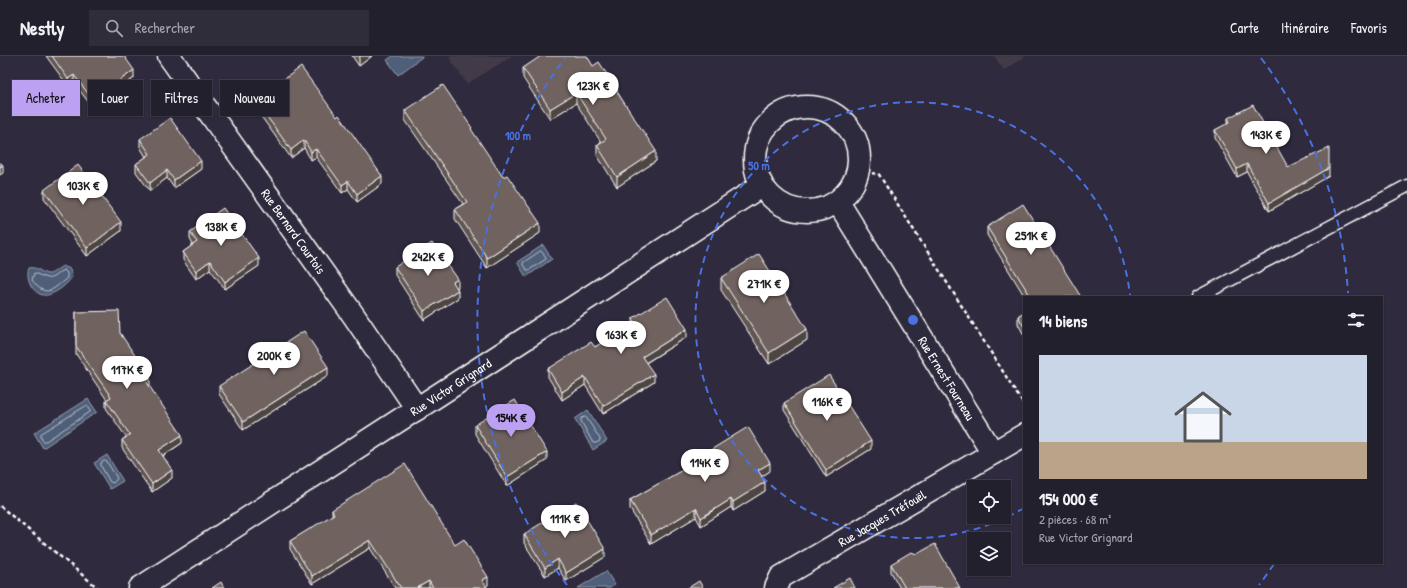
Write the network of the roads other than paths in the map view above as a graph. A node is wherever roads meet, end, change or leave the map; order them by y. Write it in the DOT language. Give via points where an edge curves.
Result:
graph roads {
  1 [pos="169,56"];
  2 [pos="762,186"];
  3 [pos="1407,186"];
  4 [pos="838,202"];
  5 [pos="1200,296"];
  6 [pos="417,408"];
  7 [pos="1023,436"];
  8 [pos="994,453"];
  9 [pos="140,588"];
  10 [pos="776,588"];
  1 -- 6 [label="street, Rue Bernard Courtois"];
  2 -- 4 [label="street" via="773,199 788,208 805,212 822,210"];
  2 -- 4 [label="street" via="755,170 755,152 760,136 770,122 784,112 801,107 818,108 834,114 847,126 856,140 860,157 858,175 850,190"];
  2 -- 6 [label="street, Rue Victor Grignard"];
  3 -- 5 [label="lane"];
  4 -- 8 [label="street, Rue Ernest Fourneau"];
  6 -- 9 [label="street, Rue Victor Grignard"];
  7 -- 8 [label="street, Rue Jacques Tréfouël"];
  8 -- 10 [label="street, Rue Jacques Tréfouël" via="781,577"];
}
